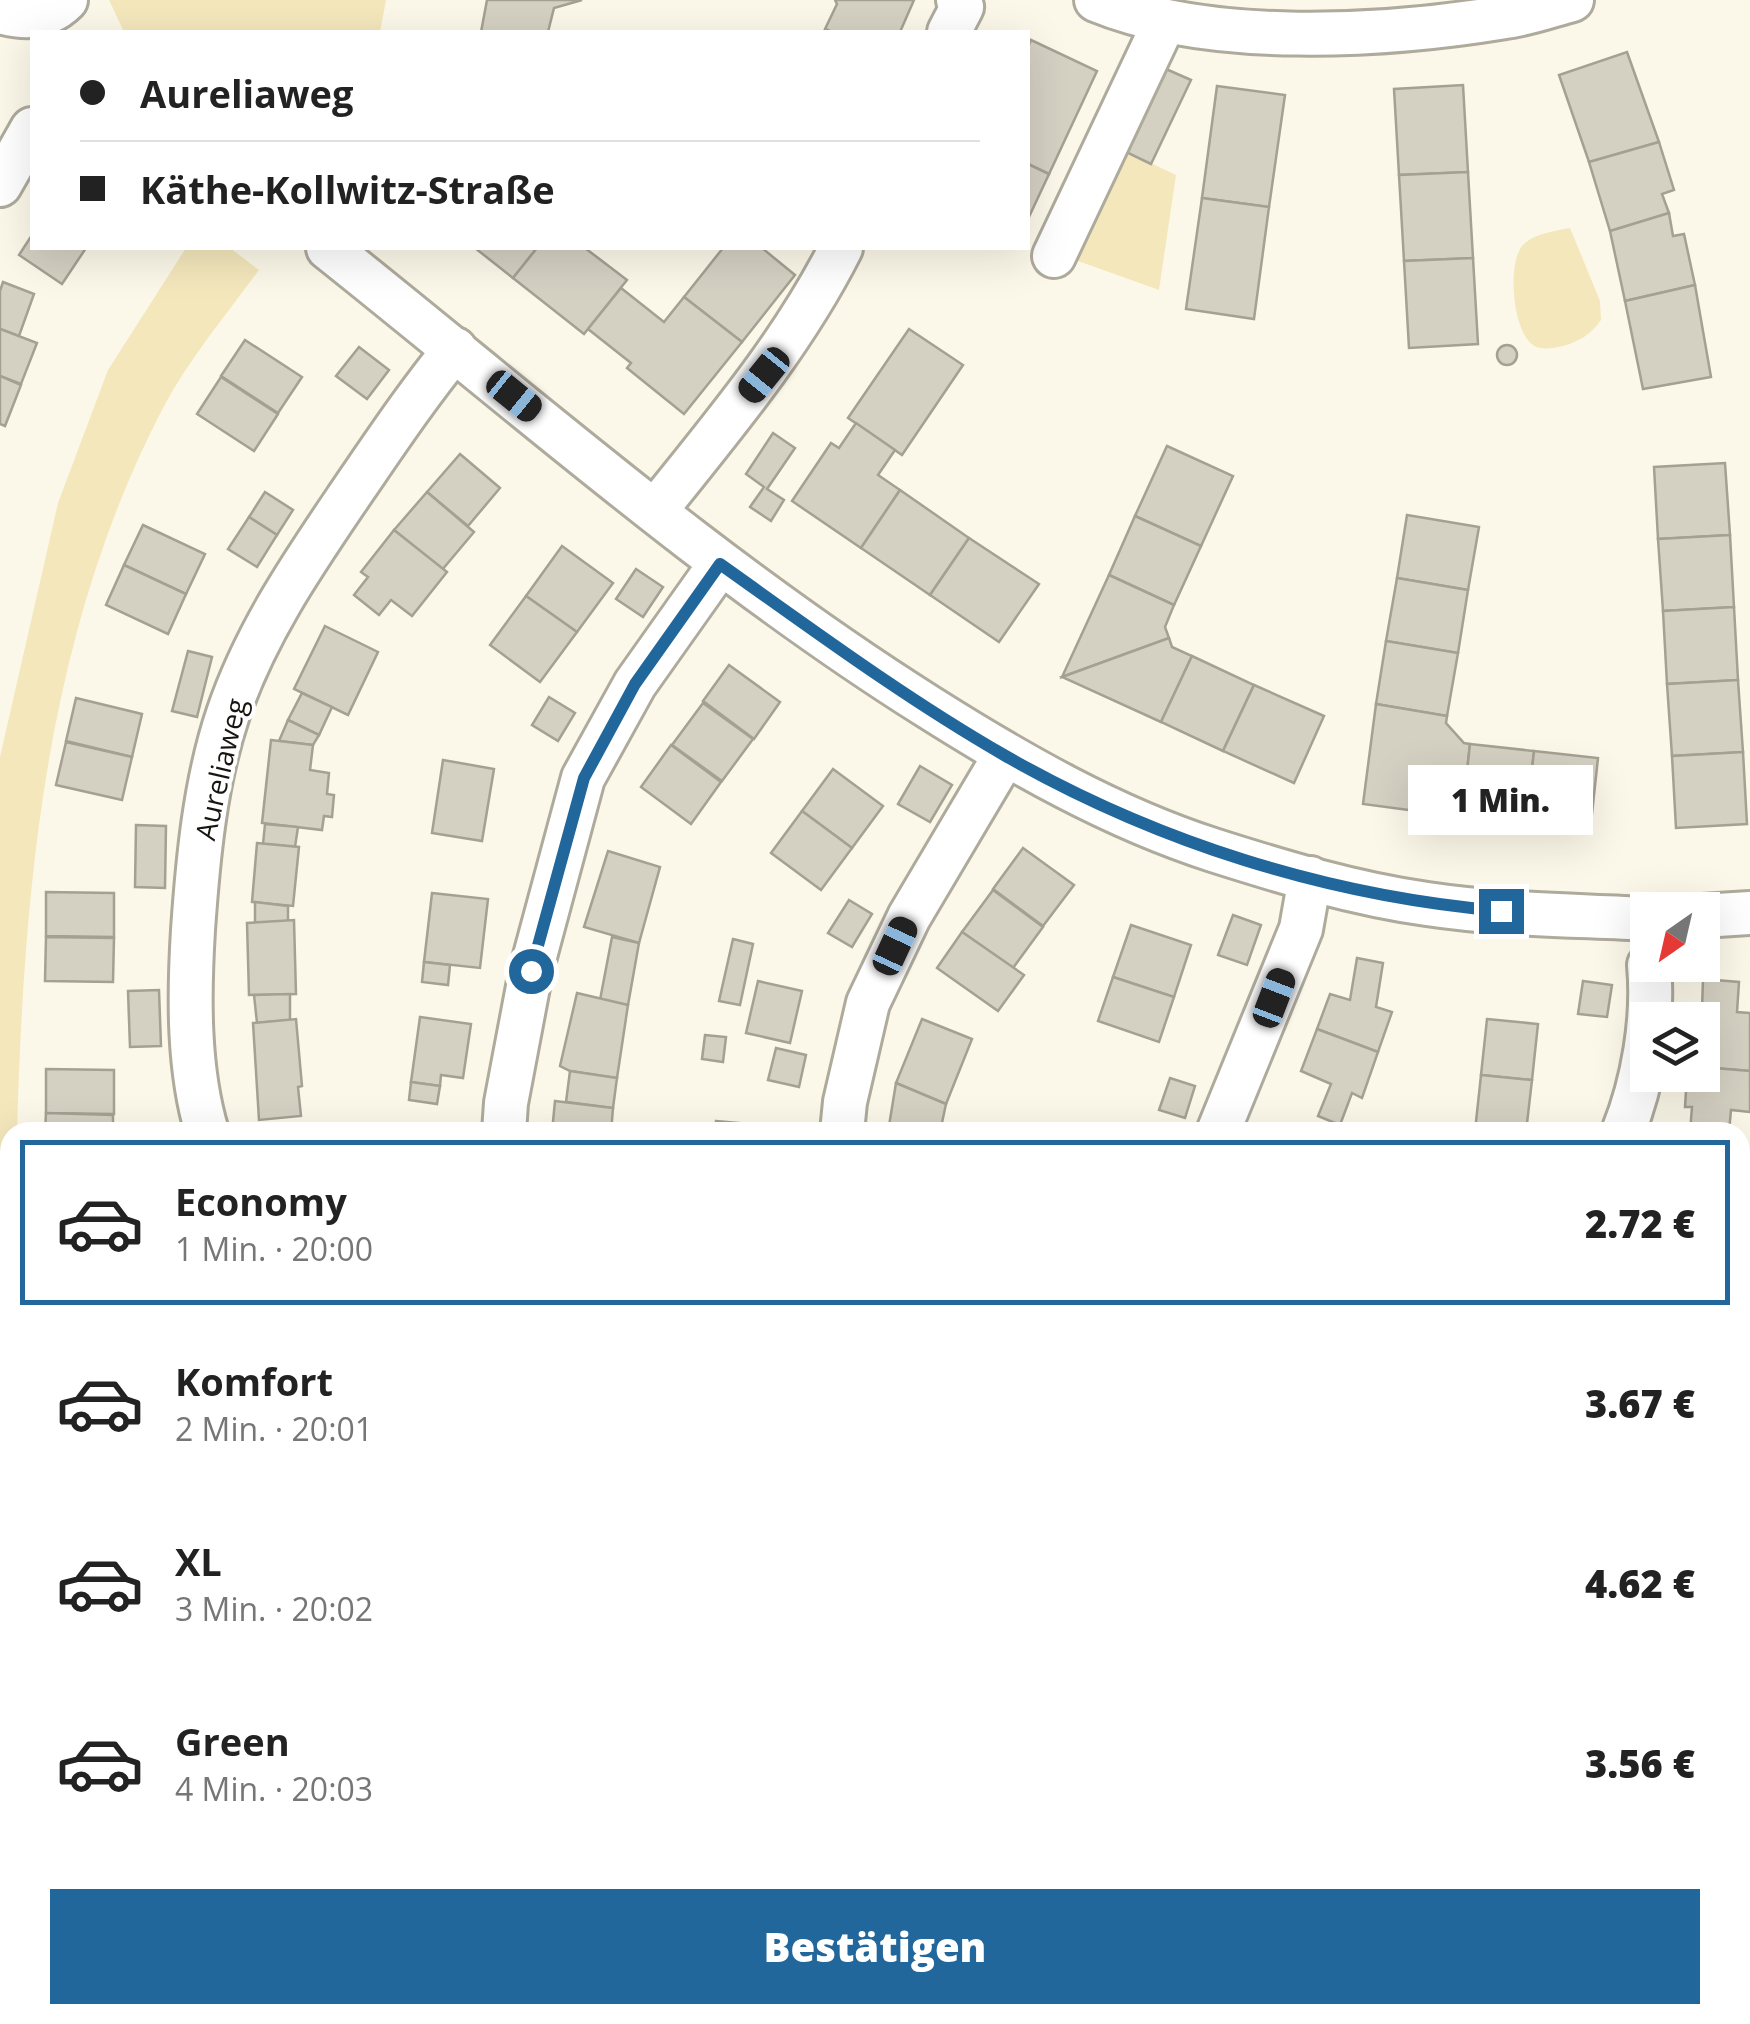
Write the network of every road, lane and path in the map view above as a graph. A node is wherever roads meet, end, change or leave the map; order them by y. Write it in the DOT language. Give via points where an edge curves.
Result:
graph roads {
  1 [pos="66,0"];
  2 [pos="74,0"];
  3 [pos="1096,0"];
  4 [pos="1572,0"];
  5 [pos="0,12"];
  6 [pos="1165,21"];
  7 [pos="32,30"];
  8 [pos="76,30"];
  9 [pos="30,132"];
  10 [pos="0,185"];
  11 [pos="331,250"];
  12 [pos="840,250"];
  13 [pos="1054,256"];
  14 [pos="455,349"];
  15 [pos="655,511"];
  16 [pos="720,564"];
  17 [pos="1005,755"];
  18 [pos="1310,878"];
  19 [pos="1750,914"];
  20 [pos="1720,915"];
  21 [pos="1630,925"];
  22 [pos="1648,982"];
  23 [pos="203,1122"];
  24 [pos="505,1122"];
  25 [pos="843,1122"];
  26 [pos="1222,1122"];
  27 [pos="1627,1122"];
  1 -- 5 [label="street" via="40,16"];
  2 -- 8 [label="street"];
  3 -- 6 [label="street"];
  4 -- 6 [label="street" via="1508,17 1350,33"];
  5 -- 7 [label="street"];
  6 -- 13 [label="street"];
  9 -- 10 [label="street"];
  11 -- 14 [label="street"];
  12 -- 15 [label="street" via="764,375"];
  14 -- 15 [label="street"];
  14 -- 23 [label="street, Aureliaweg" via="296,574 258,639 228,715 208,798 190,982"];
  15 -- 16 [label="street"];
  16 -- 17 [label="street"];
  16 -- 24 [label="street" via="635,684 584,778 531,971"];
  17 -- 18 [label="street" via="1120,814"];
  17 -- 25 [label="street" via="909,917 868,1003"];
  18 -- 21 [label="street" via="1426,904"];
  18 -- 26 [label="street" via="1301,929"];
  19 -- 20 [label="street"];
  22 -- 27 [label="street" via="1644,1048"];
}
